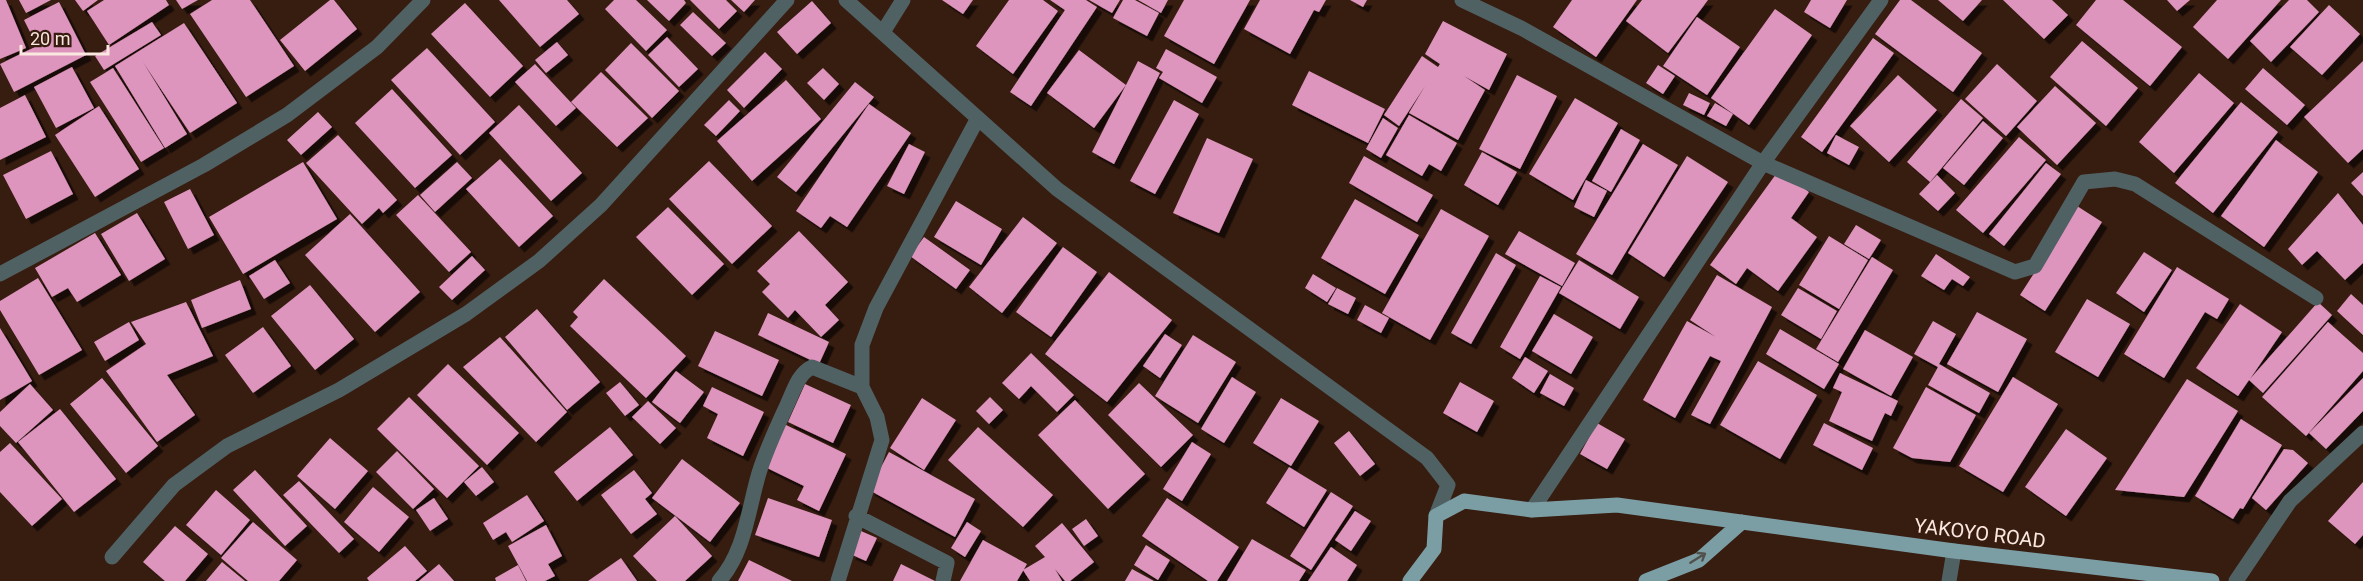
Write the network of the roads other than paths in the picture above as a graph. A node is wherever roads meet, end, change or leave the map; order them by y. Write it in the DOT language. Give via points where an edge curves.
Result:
graph roads {
  1 [pos="423,0"];
  2 [pos="787,0"];
  3 [pos="846,0"];
  4 [pos="903,0"];
  5 [pos="1462,0"];
  6 [pos="1881,0"];
  7 [pos="883,32"];
  8 [pos="978,118"];
  9 [pos="1763,163"];
  10 [pos="0,274"];
  11 [pos="2316,298"];
  12 [pos="862,387"];
  13 [pos="2363,433"];
  14 [pos="1532,510"];
  15 [pos="856,516"];
  16 [pos="1436,516"];
  17 [pos="1742,522"];
  18 [pos="1954,552"];
  19 [pos="112,557"];
  20 [pos="718,581"];
  21 [pos="838,581"];
  22 [pos="943,581"];
  23 [pos="1410,581"];
  24 [pos="1646,581"];
  25 [pos="1949,581"];
  26 [pos="2212,581"];
  27 [pos="2236,581"];
  1 -- 10 [label="street" via="377,47 287,116"];
  2 -- 19 [label="street" via="601,205 539,261 466,314 358,378 227,446 174,484"];
  3 -- 7 [label="street"];
  4 -- 7 [label="street"];
  5 -- 9 [label="street" via="1523,29"];
  6 -- 9 [label="street"];
  7 -- 8 [label="street"];
  8 -- 12 [label="street" via="876,308 862,345"];
  8 -- 16 [label="street" via="1057,189 1427,458 1448,485"];
  9 -- 11 [label="street" via="2015,272 2035,266 2084,182 2115,179 2135,184"];
  9 -- 14 [label="street"];
  12 -- 15 [label="street" via="878,417 882,440"];
  12 -- 20 [label="street" via="812,367 800,377 766,451 731,568"];
  13 -- 27 [label="street" via="2290,501"];
  14 -- 16 [label="main road, YAKOYO ROAD" via="1464,501"];
  14 -- 17 [label="main road, YAKOYO ROAD" via="1617,506"];
  15 -- 21 [label="street"];
  15 -- 22 [label="street" via="946,563"];
  16 -- 23 [label="main road" via="1434,549"];
  17 -- 18 [label="main road, YAKOYO ROAD"];
  24 -- 17 [label="main road, one-way" via="1699,560"];
  18 -- 25 [label="street"];
  18 -- 26 [label="main road, YAKOYO ROAD"];
}
